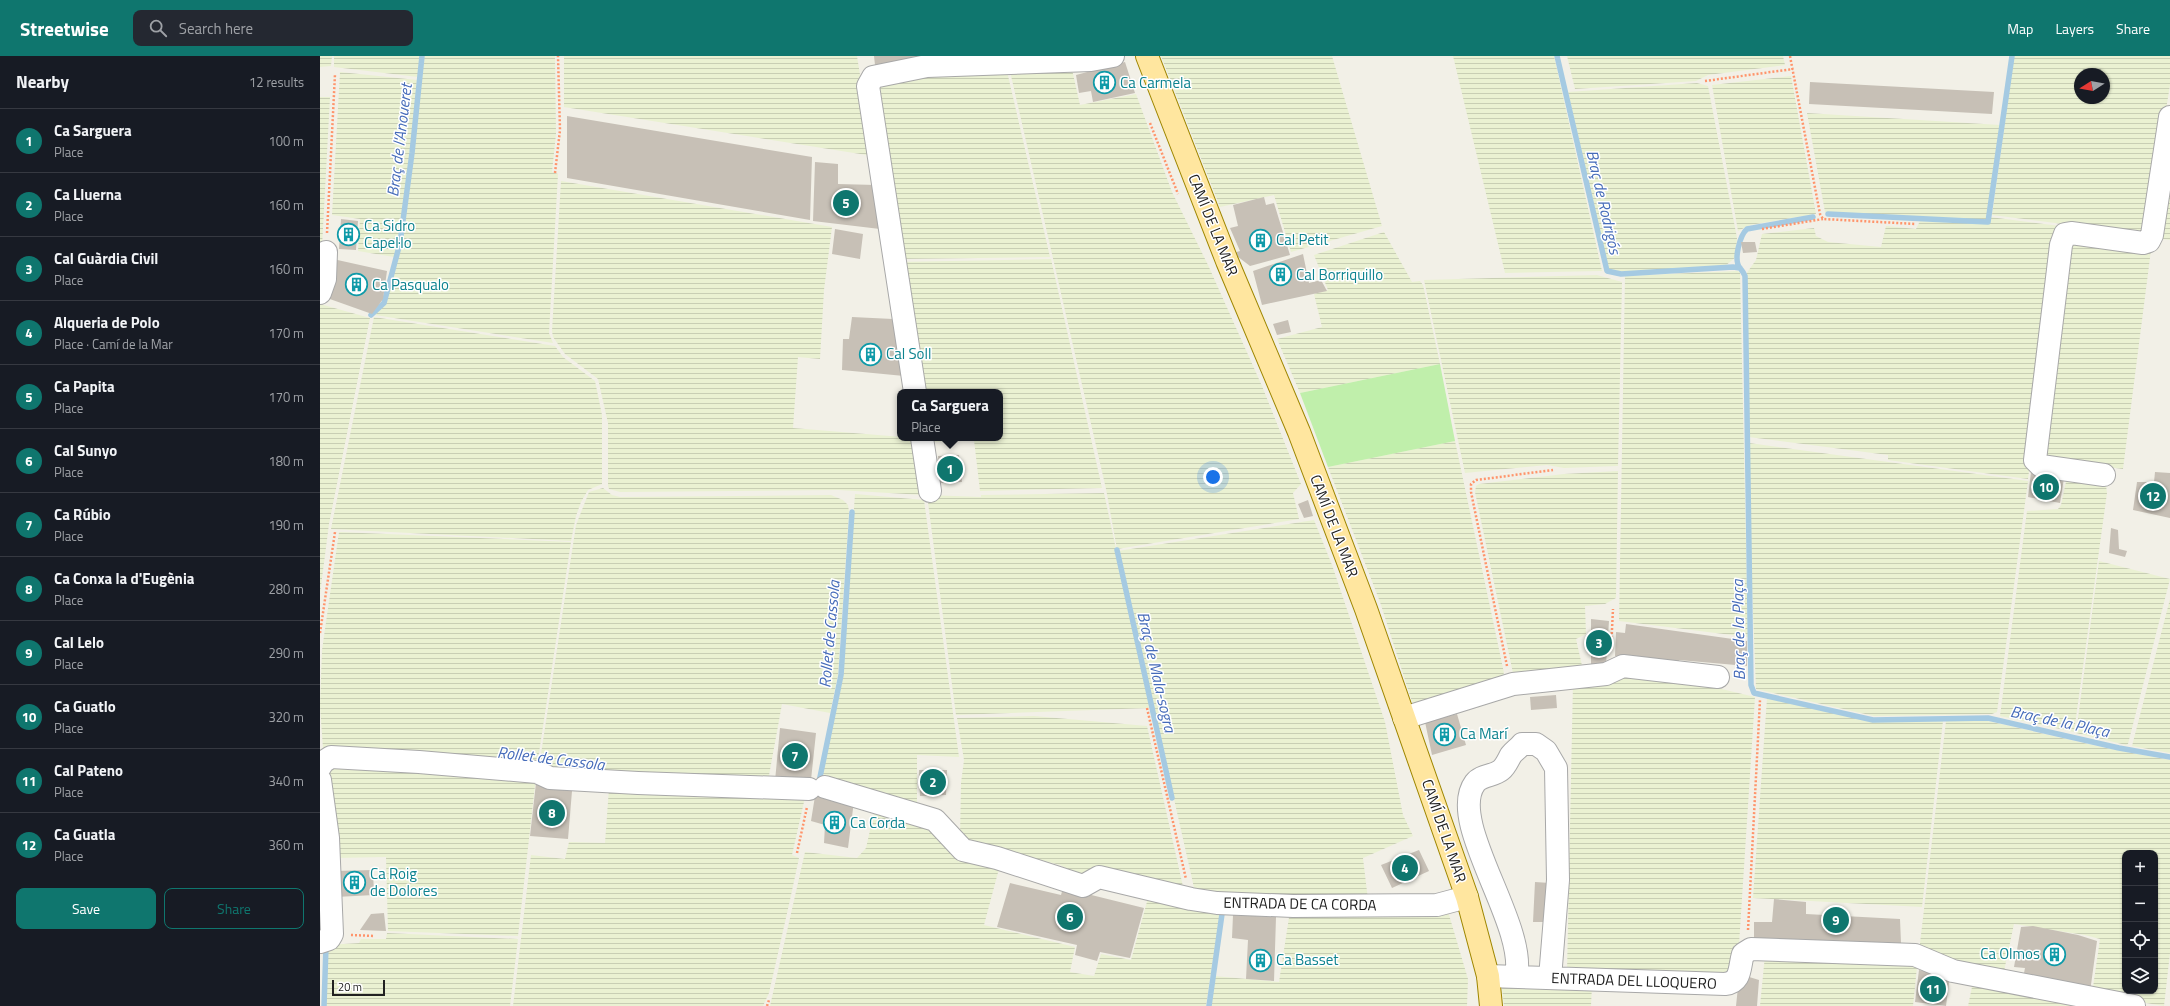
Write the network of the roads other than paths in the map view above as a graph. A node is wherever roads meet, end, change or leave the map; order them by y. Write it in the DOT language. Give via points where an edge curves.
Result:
graph roads {
  1 [pos="1113,56"];
  2 [pos="1147,56"];
  3 [pos="2170,117"];
  4 [pos="326,252"];
  5 [pos="320,293"];
  6 [pos="915,389"];
  7 [pos="922,441"];
  8 [pos="2104,475"];
  9 [pos="930,491"];
  10 [pos="1718,678"];
  11 [pos="1404,718"];
  12 [pos="320,767"];
  13 [pos="320,780"];
  14 [pos="1467,897"];
  15 [pos="320,942"];
  16 [pos="1488,976"];
  17 [pos="1516,977"];
  18 [pos="1550,978"];
  19 [pos="1491,1006"];
  20 [pos="2134,1006"];
  1 -- 6 [label="street" via="1091,60 927,66 873,77 870,80 868,86"];
  2 -- 11 [label="main road, CAMÍ DE LA MAR" via="1227,261 1299,432"];
  3 -- 8 [label="street" via="2149,241 2143,243 2071,233 2065,234 2061,246 2035,460 2041,466"];
  4 -- 5 [label="street" via="324,285"];
  7 -- 9 [label="street"];
  10 -- 11 [label="street" via="1623,666 1606,674 1509,685"];
  11 -- 14 [label="main road, CAMÍ DE LA MAR"];
  12 -- 14 [label="street, ENTRADA DE CA CORDA" via="331,757 537,772 550,778 817,788 935,820 963,850 997,858 1083,886 1100,876 1191,899 1293,906 1437,905"];
  13 -- 15 [label="street" via="328,838 332,934 329,939"];
  14 -- 16 [label="main road, CAMÍ DE LA MAR"];
  16 -- 17 [label="street, ENTRADA DEL LLOQUERO"];
  16 -- 19 [label="main road, CAMÍ DE LA MAR"];
  17 -- 18 [label="street, ENTRADA DEL LLOQUERO"];
  17 -- 18 [label="street" via="1517,961 1505,911 1472,830 1468,812 1474,784 1480,778 1501,771 1522,744 1536,744 1546,751 1556,768 1558,880"];
  18 -- 20 [label="street, ENTRADA DEL LLOQUERO" via="1731,983 1737,978 1743,954 1751,949 1915,954 1953,971"];
}
